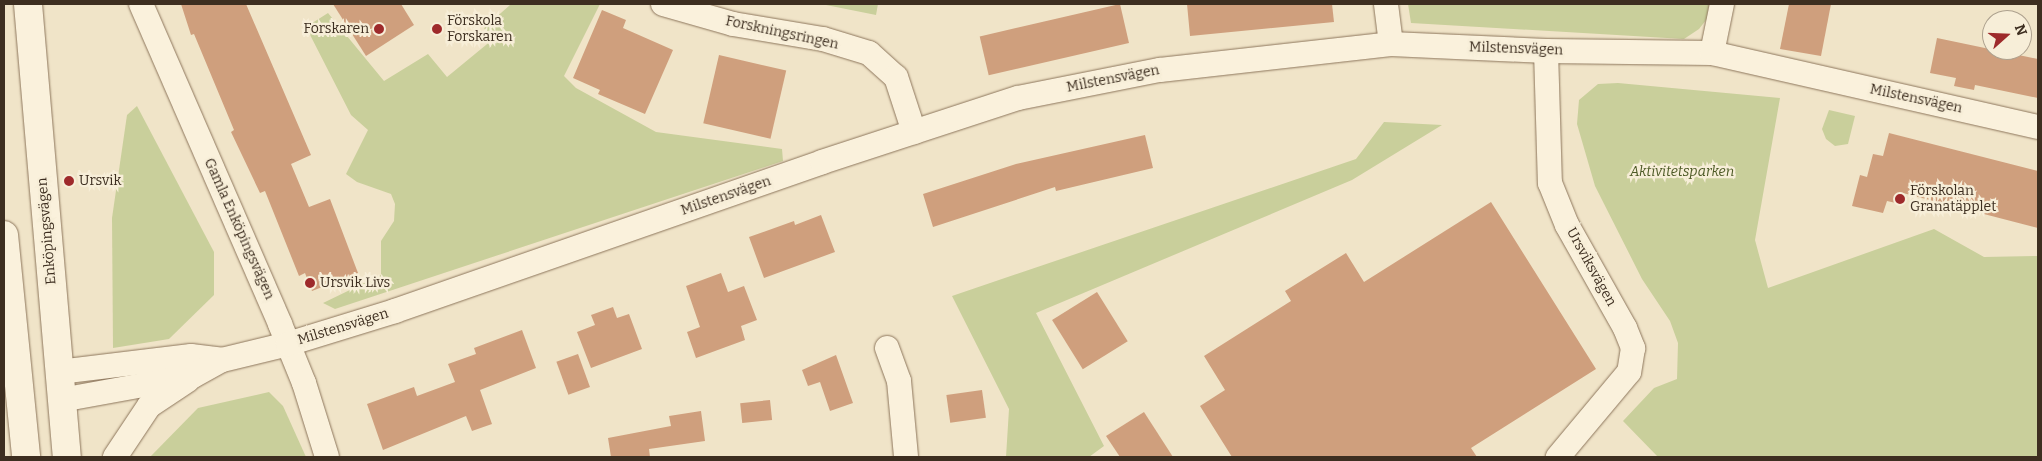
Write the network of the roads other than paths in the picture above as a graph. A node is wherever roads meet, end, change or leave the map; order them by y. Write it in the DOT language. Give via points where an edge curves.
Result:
graph roads {
  1 [pos="28,4"];
  2 [pos="141,4"];
  3 [pos="663,4"];
  4 [pos="1386,4"];
  5 [pos="1722,4"];
  6 [pos="1391,44"];
  7 [pos="1546,51"];
  8 [pos="1712,53"];
  9 [pos="2038,126"];
  10 [pos="914,132"];
  11 [pos="4,235"];
  12 [pos="288,344"];
  13 [pos="887,348"];
  14 [pos="222,360"];
  15 [pos="58,372"];
  16 [pos="193,376"];
  17 [pos="11,384"];
  18 [pos="61,400"];
  19 [pos="12,411"];
  20 [pos="26,457"];
  21 [pos="67,457"];
  22 [pos="115,457"];
  23 [pos="327,457"];
  24 [pos="906,457"];
  25 [pos="1558,457"];
  1 -- 15 [label="main road, Enköpingsvägen"];
  2 -- 12 [label="street, Gamla Enköpingsvägen"];
  3 -- 10 [label="street, Forskningsringen" via="733,24 823,39 870,53 896,77"];
  4 -- 6 [label="street"];
  5 -- 8 [label="street"];
  6 -- 7 [label="street, Milstensvägen"];
  6 -- 10 [label="street, Milstensvägen" via="1160,70 1018,98"];
  7 -- 8 [label="street, Milstensvägen"];
  7 -- 25 [label="street, Ursviksvägen" via="1550,182 1568,225 1633,348 1629,372"];
  8 -- 9 [label="street, Milstensvägen"];
  10 -- 12 [label="street, Milstensvägen" via="395,311"];
  11 -- 17 [label="main road"];
  12 -- 14 [label="street, Milstensvägen"];
  12 -- 23 [label="street, Gamla Enköpingsvägen"];
  13 -- 24 [label="street" via="900,381"];
  14 -- 15 [label="street, Milstensvägen" via="191,356"];
  14 -- 16 [label="street, Milstensvägen"];
  15 -- 17 [label="main road"];
  15 -- 18 [label="main road, Enköpingsvägen"];
  16 -- 18 [label="street, Milstensvägen"];
  16 -- 22 [label="street" via="150,406"];
  17 -- 19 [label="main road"];
  18 -- 19 [label="main road"];
  18 -- 21 [label="main road, Enköpingsvägen"];
  19 -- 20 [label="main road"];
}
